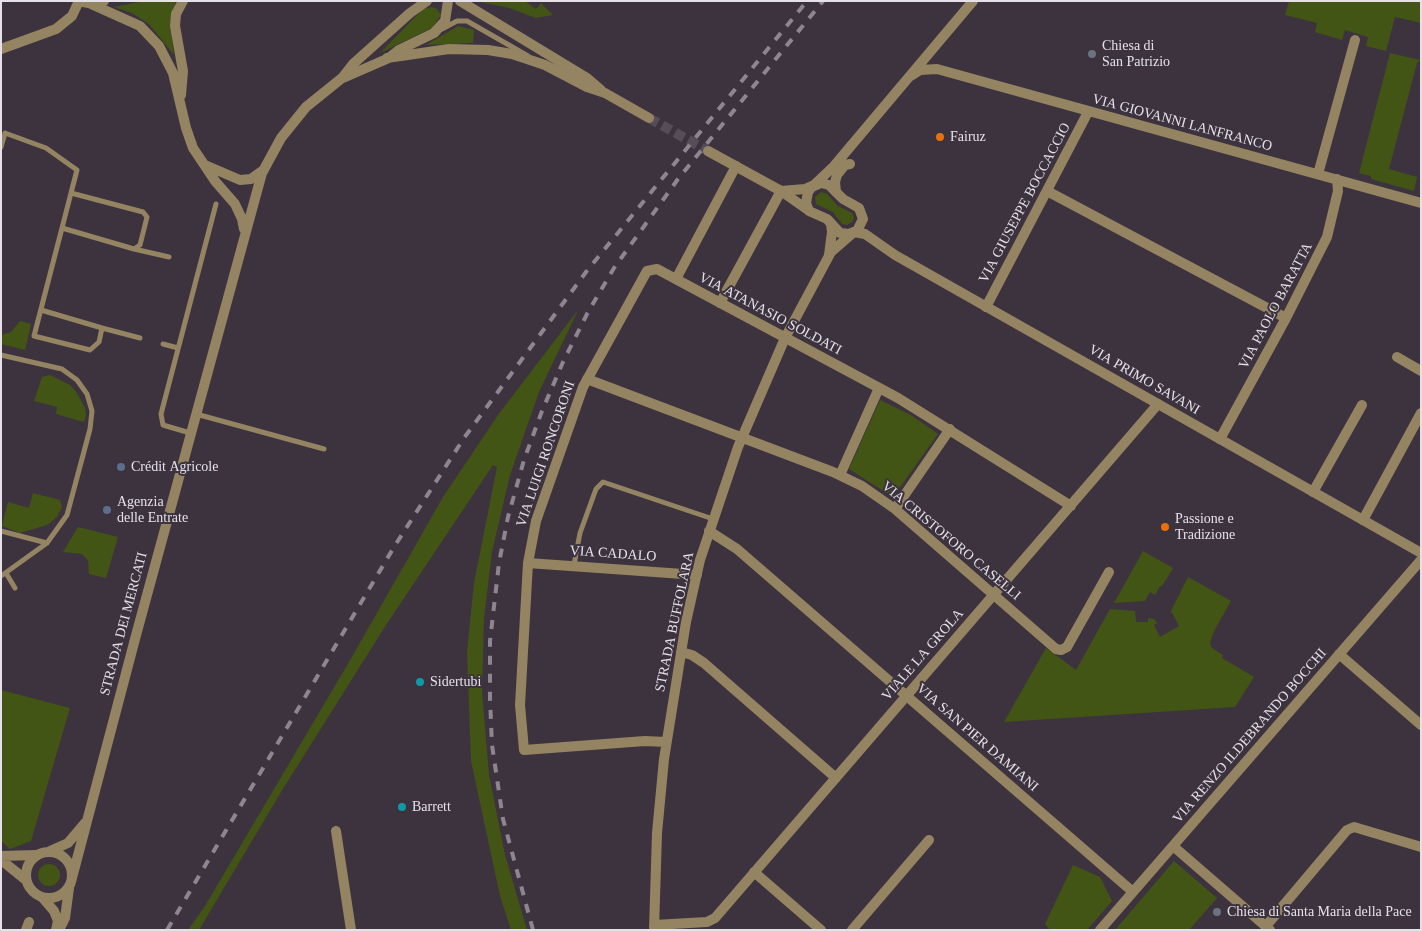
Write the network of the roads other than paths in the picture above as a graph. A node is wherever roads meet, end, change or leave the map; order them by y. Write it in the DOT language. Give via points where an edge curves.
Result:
graph roads {
  1 [pos="79,1"];
  2 [pos="104,1"];
  3 [pos="183,1"];
  4 [pos="427,1"];
  5 [pos="448,1"];
  6 [pos="460,1"];
  7 [pos="973,1"];
  8 [pos="91,4"];
  9 [pos="431,35"];
  10 [pos="1354,40"];
  11 [pos="1,49"];
  12 [pos="932,51"];
  13 [pos="388,58"];
  14 [pos="538,62"];
  15 [pos="936,69"];
  16 [pos="909,77"];
  17 [pos="342,78"];
  18 [pos="608,95"];
  19 [pos="181,104"];
  20 [pos="1088,112"];
  21 [pos="650,118"];
  22 [pos="3,132"];
  23 [pos="1,147"];
  24 [pos="708,151"];
  25 [pos="203,163"];
  26 [pos="850,164"];
  27 [pos="265,166"];
  28 [pos="736,166"];
  29 [pos="1318,174"];
  30 [pos="1337,179"];
  31 [pos="814,185"];
  32 [pos="781,191"];
  33 [pos="1047,191"];
  34 [pos="836,192"];
  35 [pos="72,193"];
  36 [pos="1417,202"];
  37 [pos="216,204"];
  38 [pos="809,211"];
  39 [pos="831,224"];
  40 [pos="62,228"];
  41 [pos="854,232"];
  42 [pos="242,240"];
  43 [pos="134,249"];
  44 [pos="829,255"];
  45 [pos="169,257"];
  46 [pos="647,271"];
  47 [pos="676,279"];
  48 [pos="720,303"];
  49 [pos="986,307"];
  50 [pos="41,310"];
  51 [pos="1286,318"];
  52 [pos="102,328"];
  53 [pos="140,338"];
  54 [pos="785,338"];
  55 [pos="163,344"];
  56 [pos="178,348"];
  57 [pos="1,355"];
  58 [pos="1398,357"];
  59 [pos="1421,371"];
  60 [pos="587,379"];
  61 [pos="880,388"];
  62 [pos="1158,404"];
  63 [pos="1362,405"];
  64 [pos="1421,413"];
  65 [pos="195,414"];
  66 [pos="950,429"];
  67 [pos="190,433"];
  68 [pos="742,437"];
  69 [pos="1220,439"];
  70 [pos="324,450"];
  71 [pos="840,475"];
  72 [pos="1313,492"];
  73 [pos="1071,506"];
  74 [pos="895,509"];
  75 [pos="713,520"];
  76 [pos="1363,520"];
  77 [pos="709,530"];
  78 [pos="1,531"];
  79 [pos="47,543"];
  80 [pos="1421,553"];
  81 [pos="1421,560"];
  82 [pos="528,563"];
  83 [pos="574,565"];
  84 [pos="1109,572"];
  85 [pos="3,574"];
  86 [pos="697,575"];
  87 [pos="14,588"];
  88 [pos="994,595"];
  89 [pos="681,652"];
  90 [pos="1339,654"];
  91 [pos="907,696"];
  92 [pos="1421,725"];
  93 [pos="666,742"];
  94 [pos="836,778"];
  95 [pos="85,823"];
  96 [pos="336,831"];
  97 [pos="929,840"];
  98 [pos="1173,846"];
  99 [pos="1421,847"];
  100 [pos="42,853"];
  101 [pos="1,856"];
  102 [pos="1,860"];
  103 [pos="754,872"];
  104 [pos="26,880"];
  105 [pos="70,883"];
  106 [pos="1133,892"];
  107 [pos="42,897"];
  108 [pos="707,926"];
  109 [pos="654,928"];
  110 [pos="1268,928"];
  111 [pos="58,930"];
  112 [pos="350,930"];
  113 [pos="821,930"];
  114 [pos="852,930"];
  115 [pos="1100,930"];
  1 -- 8 [label="street"];
  1 -- 11 [label="street" via="72,16 56,29"];
  2 -- 8 [label="street"];
  3 -- 19 [label="street" via="176,14 175,26 182,71"];
  4 -- 17 [label="street, STRADA DEI MERCATI" via="410,12"];
  5 -- 9 [label="street, STRADA DEI MERCATI" via="445,21"];
  6 -- 18 [label="street, STRADA DEI MERCATI" via="590,80"];
  7 -- 12 [label="street"];
  8 -- 19 [label="street" via="130,21 152,37 171,68"];
  9 -- 13 [label="street, STRADA DEI MERCATI"];
  9 -- 14 [label="lane" via="457,21 467,21"];
  10 -- 29 [label="street"];
  12 -- 15 [label="street" via="929,64"];
  12 -- 16 [label="street"];
  13 -- 14 [label="street, STRADA DEI MERCATI" via="431,50 468,49 495,50"];
  13 -- 17 [label="street, STRADA DEI MERCATI"];
  14 -- 18 [label="street, STRADA DEI MERCATI"];
  15 -- 16 [label="street, VIA GIOVANNI LANFRANCO" via="920,70"];
  15 -- 20 [label="street, VIA GIOVANNI LANFRANCO"];
  16 -- 31 [label="street"];
  17 -- 27 [label="street, STRADA DEI MERCATI" via="298,117"];
  18 -- 21 [label="street, STRADA DEI MERCATI"];
  19 -- 25 [label="street" via="189,138"];
  20 -- 29 [label="street, VIA GIOVANNI LANFRANCO"];
  20 -- 33 [label="street, VIA GIUSEPPE BOCCACCIO"];
  22 -- 23 [label="lane"];
  22 -- 35 [label="lane" via="46,148 77,170"];
  24 -- 28 [label="street, VIA PRIMO SAVANI"];
  25 -- 27 [label="street" via="240,180 257,176"];
  25 -- 42 [label="street" via="238,209 243,222"];
  26 -- 34 [label="street" via="837,175 834,182"];
  27 -- 42 [label="street, STRADA DEI MERCATI"];
  28 -- 32 [label="street, VIA PRIMO SAVANI"];
  28 -- 47 [label="street"];
  29 -- 30 [label="street, VIA GIOVANNI LANFRANCO"];
  30 -- 36 [label="street, VIA GIOVANNI LANFRANCO"];
  30 -- 51 [label="street, VIA PAOLO BARATTA" via="1338,191 1327,237"];
  31 -- 32 [label="street"];
  31 -- 34 [label="street" via="827,184"];
  31 -- 38 [label="street" via="806,199"];
  32 -- 38 [label="street, VIA PRIMO SAVANI"];
  32 -- 48 [label="street"];
  33 -- 49 [label="street, VIA GIUSEPPE BOCCACCIO"];
  33 -- 51 [label="street"];
  34 -- 41 [label="street" via="860,210 862,222"];
  35 -- 40 [label="lane"];
  35 -- 43 [label="lane" via="143,212 147,216 140,245"];
  37 -- 56 [label="lane"];
  38 -- 39 [label="street, VIA PRIMO SAVANI"];
  39 -- 41 [label="street, VIA PRIMO SAVANI" via="840,232"];
  39 -- 44 [label="street, STRADA BUFFOLARA"];
  40 -- 43 [label="lane"];
  40 -- 50 [label="lane"];
  41 -- 44 [label="street, STRADA BUFFOLARA"];
  41 -- 49 [label="street, VIA PRIMO SAVANI" via="866,234 895,255"];
  42 -- 65 [label="street, STRADA DEI MERCATI"];
  43 -- 45 [label="lane"];
  44 -- 54 [label="street, STRADA BUFFOLARA"];
  46 -- 47 [label="street, VIA ATANASIO SOLDATI" via="657,269"];
  46 -- 60 [label="street, VIA LUIGI RONCORONI"];
  47 -- 48 [label="street, VIA ATANASIO SOLDATI"];
  48 -- 54 [label="street, VIA ATANASIO SOLDATI"];
  49 -- 62 [label="street, VIA PRIMO SAVANI"];
  50 -- 52 [label="lane"];
  50 -- 52 [label="lane" via="34,336 90,350 98,342"];
  51 -- 69 [label="street, VIA PAOLO BARATTA"];
  52 -- 53 [label="lane"];
  54 -- 61 [label="street, VIA ATANASIO SOLDATI"];
  54 -- 68 [label="street, STRADA BUFFOLARA"];
  55 -- 56 [label="lane"];
  56 -- 67 [label="lane" via="161,414 164,426"];
  57 -- 79 [label="lane" via="62,369 77,380 87,394 92,411 67,515"];
  58 -- 59 [label="street"];
  60 -- 68 [label="street, VIA CRISTOFORO CASELLI"];
  60 -- 82 [label="street, VIA LUIGI RONCORONI" via="542,499"];
  61 -- 66 [label="street, VIA ATANASIO SOLDATI"];
  61 -- 71 [label="street"];
  62 -- 69 [label="street, VIA PRIMO SAVANI"];
  62 -- 73 [label="street, VIALE LA GROLA"];
  63 -- 72 [label="street"];
  64 -- 76 [label="street"];
  65 -- 67 [label="street, STRADA DEI MERCATI"];
  65 -- 70 [label="lane"];
  66 -- 73 [label="street"];
  66 -- 74 [label="street"];
  67 -- 95 [label="street, STRADA DEI MERCATI"];
  68 -- 71 [label="street, VIA CRISTOFORO CASELLI"];
  68 -- 75 [label="street, STRADA BUFFOLARA"];
  69 -- 72 [label="street, VIA PRIMO SAVANI"];
  71 -- 74 [label="street, VIA CRISTOFORO CASELLI" via="876,494"];
  72 -- 76 [label="street, VIA PRIMO SAVANI"];
  73 -- 88 [label="street, VIALE LA GROLA"];
  74 -- 88 [label="street, VIA CRISTOFORO CASELLI"];
  75 -- 77 [label="street, STRADA BUFFOLARA"];
  75 -- 83 [label="lane" via="603,482 596,489 580,533"];
  76 -- 80 [label="street, VIA PRIMO SAVANI"];
  77 -- 86 [label="street, STRADA BUFFOLARA"];
  77 -- 91 [label="street, VIA SAN PIER DAMIANI" via="732,544"];
  78 -- 79 [label="lane"];
  79 -- 85 [label="lane"];
  81 -- 90 [label="street, VIA RENZO ILDEBRANDO BOCCHI"];
  82 -- 83 [label="street, VIA CADALO"];
  82 -- 93 [label="street, VIA LUIGI RONCORONI" via="521,688 524,750"];
  83 -- 86 [label="street, VIA CADALO"];
  84 -- 88 [label="street, VIA CRISTOFORO CASELLI" via="1067,647 1061,650"];
  85 -- 87 [label="lane"];
  86 -- 89 [label="street, STRADA BUFFOLARA"];
  88 -- 91 [label="street, VIALE LA GROLA"];
  89 -- 93 [label="street, STRADA BUFFOLARA"];
  89 -- 94 [label="street" via="704,663"];
  90 -- 92 [label="street"];
  90 -- 98 [label="street, VIA RENZO ILDEBRANDO BOCCHI"];
  91 -- 94 [label="street, VIALE LA GROLA"];
  91 -- 106 [label="street, VIA SAN PIER DAMIANI"];
  93 -- 109 [label="street, STRADA BUFFOLARA" via="658,818"];
  94 -- 103 [label="street, VIALE LA GROLA"];
  95 -- 100 [label="street, STRADA DEI MERCATI" via="68,843"];
  95 -- 105 [label="street, STRADA DEI MERCATI"];
  96 -- 112 [label="street"];
  97 -- 114 [label="street"];
  98 -- 106 [label="street, VIA RENZO ILDEBRANDO BOCCHI"];
  98 -- 110 [label="street"];
  99 -- 110 [label="street" via="1360,829 1347,830"];
  100 -- 101 [label="street"];
  100 -- 104 [label="street" via="29,863"];
  100 -- 105 [label="street" via="57,853 66,859 71,868"];
  102 -- 104 [label="street, STRADA DEI MERCATI"];
  103 -- 108 [label="street, VIALE LA GROLA"];
  103 -- 113 [label="street"];
  104 -- 107 [label="street, STRADA DEI MERCATI" via="32,891"];
  105 -- 107 [label="street" via="54,898"];
  105 -- 111 [label="street, STRADA DEI MERCATI" via="65,918"];
  106 -- 115 [label="street, VIA RENZO ILDEBRANDO BOCCHI"];
  107 -- 111 [label="street, STRADA DEI MERCATI" via="54,911"];
  108 -- 109 [label="street"];
}
